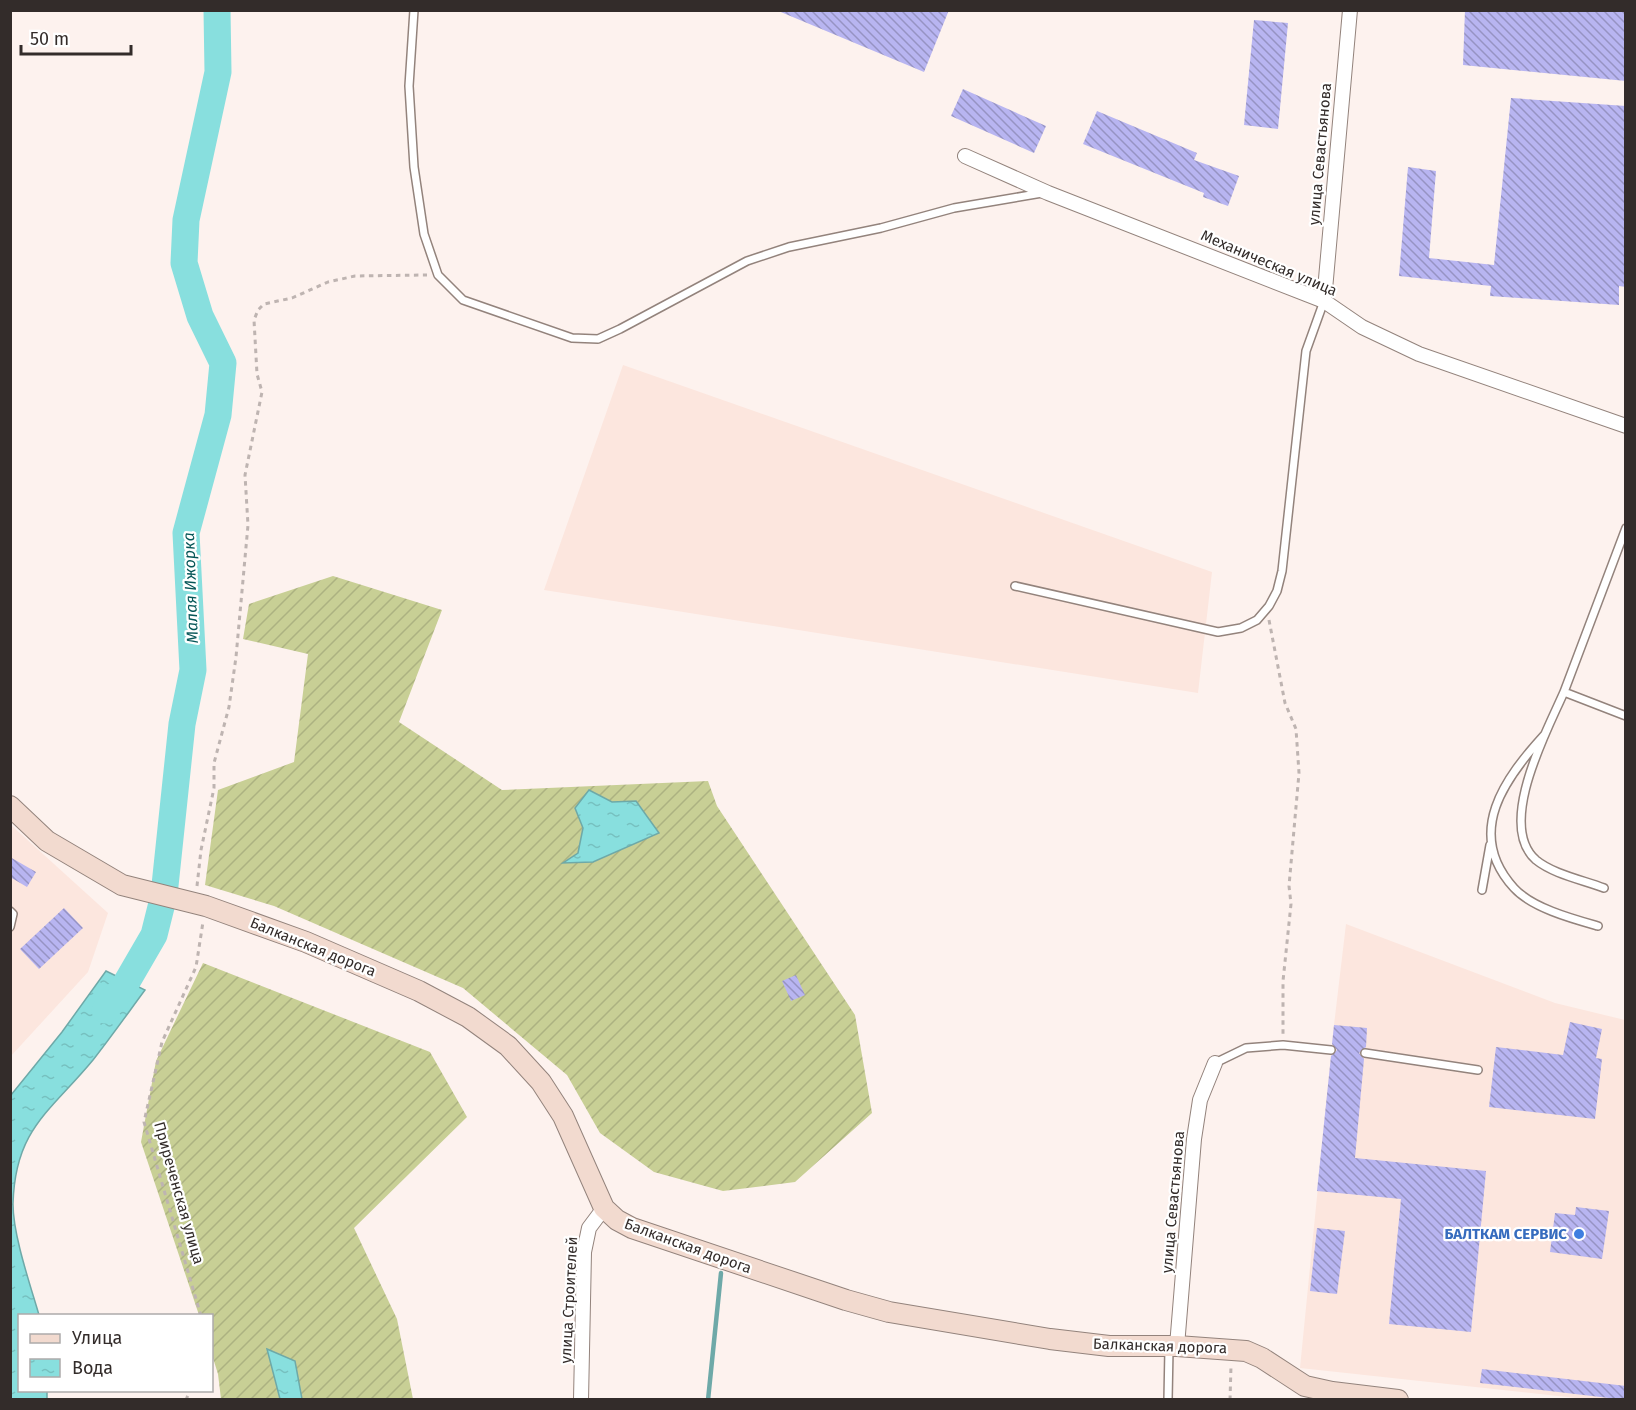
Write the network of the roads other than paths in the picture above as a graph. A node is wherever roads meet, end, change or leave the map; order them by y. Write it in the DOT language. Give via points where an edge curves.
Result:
graph roads {
  1 [pos="414,10"];
  2 [pos="1350,10"];
  3 [pos="965,156"];
  4 [pos="1048,192"];
  5 [pos="1324,301"];
  6 [pos="1626,426"];
  7 [pos="1626,528"];
  8 [pos="1015,586"];
  9 [pos="1564,692"];
  10 [pos="1626,716"];
  11 [pos="1545,734"];
  12 [pos="10,806"];
  13 [pos="1491,842"];
  14 [pos="1604,888"];
  15 [pos="1482,890"];
  16 [pos="10,911"];
  17 [pos="1598,926"];
  18 [pos="10,927"];
  19 [pos="1331,1050"];
  20 [pos="1365,1053"];
  21 [pos="1215,1063"];
  22 [pos="1478,1070"];
  23 [pos="604,1208"];
  24 [pos="1173,1346"];
  25 [pos="1373,1398"];
  26 [pos="581,1400"];
  27 [pos="1168,1400"];
  28 [pos="1398,1400"];
  1 -- 4 [label="lane" via="409,86 414,166 424,234 438,275 463,300 572,338 598,339 747,261 789,247 954,208"];
  2 -- 5 [label="street, улица Севастьянова"];
  3 -- 4 [label="street, Механическая улица"];
  4 -- 5 [label="street, Механическая улица"];
  5 -- 6 [label="street, Механическая улица" via="1362,327 1419,354"];
  5 -- 8 [label="lane" via="1306,351 1282,571 1269,606 1257,620 1218,632"];
  7 -- 9 [label="lane"];
  9 -- 10 [label="lane"];
  9 -- 11 [label="lane"];
  11 -- 13 [label="lane" via="1517,764 1502,788"];
  11 -- 14 [label="lane" via="1519,821 1524,843 1536,860"];
  12 -- 23 [label="street, Балканская дорога" via="47,841 122,885 199,904 306,942 419,991 468,1017 508,1046 541,1082 563,1116"];
  13 -- 15 [label="lane"];
  13 -- 17 [label="lane" via="1498,864 1515,890 1562,915"];
  16 -- 18 [label="lane"];
  19 -- 21 [label="lane" via="1246,1048"];
  20 -- 22 [label="lane"];
  21 -- 24 [label="street, улица Севастьянова" via="1200,1100 1194,1139"];
  23 -- 24 [label="street, Балканская дорога" via="632,1228 889,1312 1050,1339 1109,1346"];
  23 -- 26 [label="street, улица Строителей" via="589,1228 584,1252"];
  24 -- 25 [label="street, Балканская дорога" via="1232,1349 1262,1358 1305,1386"];
  24 -- 27 [label="lane"];
  25 -- 28 [label="street, Балканская дорога"];
}
